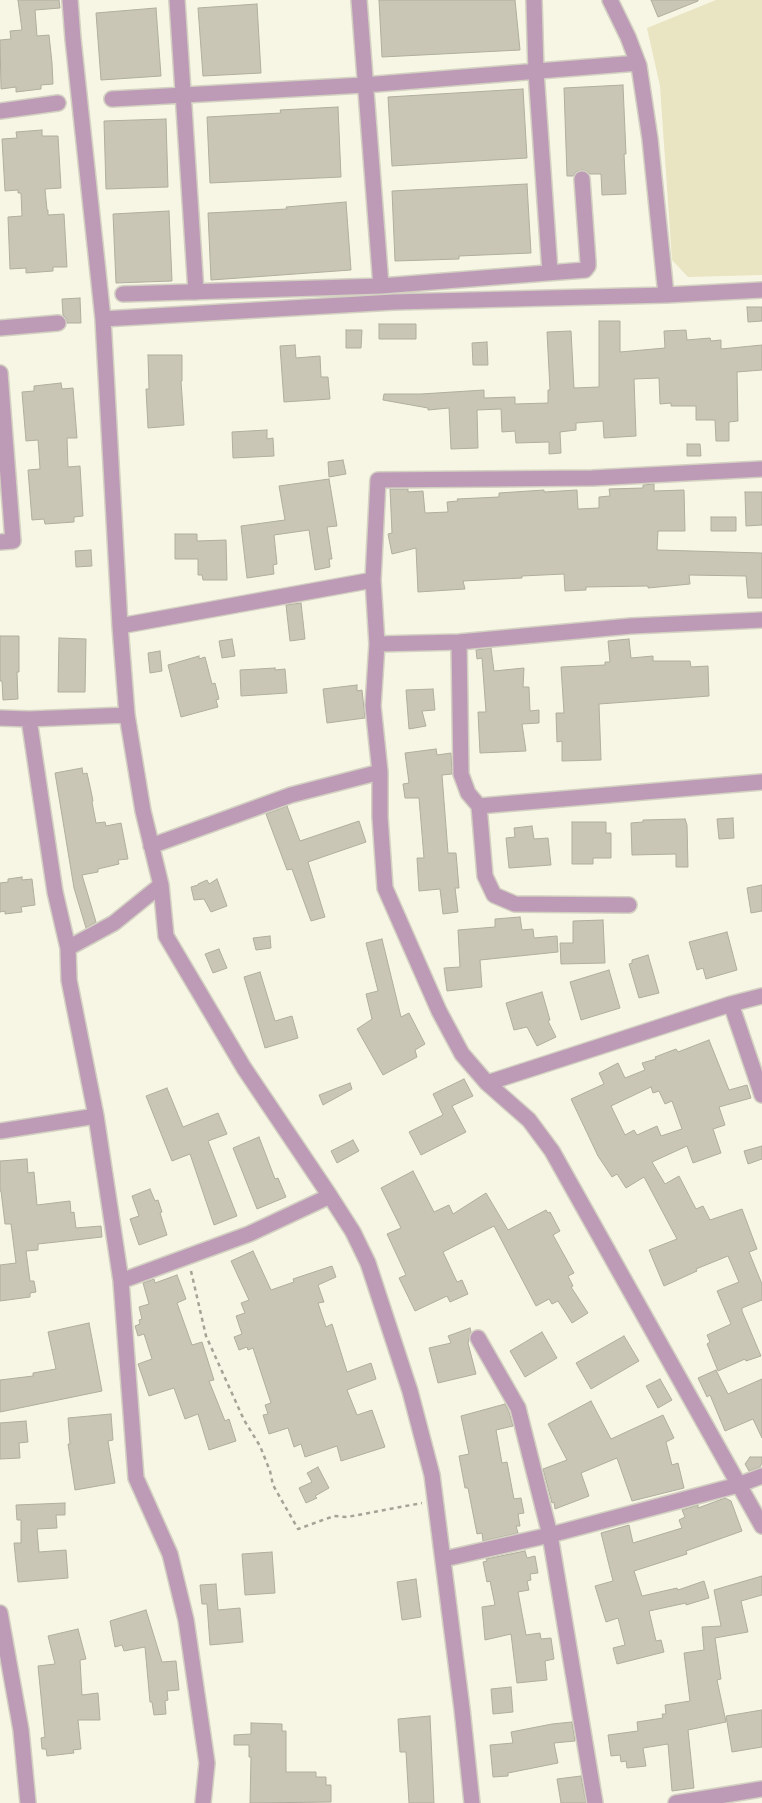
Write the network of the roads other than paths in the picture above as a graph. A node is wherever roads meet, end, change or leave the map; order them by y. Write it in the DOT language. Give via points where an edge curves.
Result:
graph roads {
  1 [pos="70,0"];
  2 [pos="177,0"];
  3 [pos="359,0"];
  4 [pos="534,0"];
  5 [pos="610,0"];
  6 [pos="638,63"];
  7 [pos="536,72"];
  8 [pos="364,85"];
  9 [pos="184,94"];
  10 [pos="112,99"];
  11 [pos="58,103"];
  12 [pos="0,111"];
  13 [pos="582,179"];
  14 [pos="550,272"];
  15 [pos="381,286"];
  16 [pos="762,290"];
  17 [pos="196,292"];
  18 [pos="123,294"];
  19 [pos="666,295"];
  20 [pos="103,319"];
  21 [pos="58,323"];
  22 [pos="0,328"];
  23 [pos="0,373"];
  24 [pos="762,469"];
  25 [pos="0,542"];
  26 [pos="373,580"];
  27 [pos="762,620"];
  28 [pos="120,626"];
  29 [pos="459,642"];
  30 [pos="378,644"];
  31 [pos="127,715"];
  32 [pos="0,718"];
  33 [pos="29,719"];
  34 [pos="380,772"];
  35 [pos="762,782"];
  36 [pos="479,806"];
  37 [pos="151,846"];
  38 [pos="161,885"];
  39 [pos="629,905"];
  40 [pos="68,948"];
  41 [pos="762,996"];
  42 [pos="731,1004"];
  43 [pos="487,1083"];
  44 [pos="762,1095"];
  45 [pos="96,1116"];
  46 [pos="0,1131"];
  47 [pos="330,1196"];
  48 [pos="121,1281"];
  49 [pos="478,1338"];
  50 [pos="762,1476"];
  51 [pos="738,1485"];
  52 [pos="762,1526"];
  53 [pos="550,1535"];
  54 [pos="444,1559"];
  55 [pos="0,1612"];
  56 [pos="762,1789"];
  57 [pos="28,1803"];
  58 [pos="203,1803"];
  59 [pos="472,1803"];
  60 [pos="595,1803"];
  61 [pos="676,1803"];
  1 -- 20 [label="street"];
  2 -- 9 [label="street"];
  3 -- 8 [label="street"];
  4 -- 7 [label="street"];
  5 -- 6 [label="street"];
  6 -- 7 [label="street"];
  6 -- 19 [label="street" via="650,139"];
  7 -- 8 [label="street"];
  7 -- 14 [label="street"];
  8 -- 9 [label="street"];
  8 -- 15 [label="street"];
  9 -- 10 [label="street"];
  9 -- 17 [label="street"];
  11 -- 12 [label="street"];
  13 -- 14 [label="street" via="588,266 585,270"];
  14 -- 15 [label="street"];
  15 -- 17 [label="street"];
  16 -- 19 [label="street"];
  17 -- 18 [label="street"];
  19 -- 20 [label="street" via="394,302"];
  20 -- 28 [label="street"];
  21 -- 22 [label="street"];
  23 -- 25 [label="street" via="13,541"];
  24 -- 26 [label="street" via="592,478 378,480"];
  26 -- 28 [label="street"];
  26 -- 30 [label="street"];
  27 -- 29 [label="street" via="631,626"];
  28 -- 31 [label="street"];
  29 -- 30 [label="street"];
  29 -- 36 [label="street" via="461,774 468,792"];
  30 -- 34 [label="street" via="373,706"];
  31 -- 33 [label="street"];
  31 -- 37 [label="street"];
  32 -- 33 [label="street"];
  33 -- 40 [label="street"];
  34 -- 37 [label="street" via="291,795"];
  34 -- 43 [label="street" via="385,888 439,1011 462,1054"];
  35 -- 36 [label="street"];
  36 -- 39 [label="street" via="485,876 494,895 516,904"];
  37 -- 38 [label="street"];
  38 -- 40 [label="street" via="114,924"];
  38 -- 47 [label="street" via="166,936 244,1068"];
  40 -- 45 [label="street" via="69,980"];
  41 -- 42 [label="street"];
  42 -- 43 [label="street"];
  42 -- 44 [label="street"];
  43 -- 51 [label="street" via="529,1120 552,1151"];
  45 -- 46 [label="street"];
  45 -- 48 [label="street"];
  47 -- 48 [label="street" via="250,1234"];
  47 -- 54 [label="street" via="368,1263 410,1391 432,1475"];
  48 -- 58 [label="street" via="136,1478 170,1554 186,1620 207,1763"];
  49 -- 53 [label="street" via="518,1408"];
  50 -- 51 [label="street"];
  51 -- 52 [label="street"];
  51 -- 53 [label="street"];
  53 -- 54 [label="street"];
  53 -- 60 [label="street"];
  54 -- 59 [label="street"];
  55 -- 57 [label="street" via="21,1730"];
  56 -- 61 [label="street"];
}
